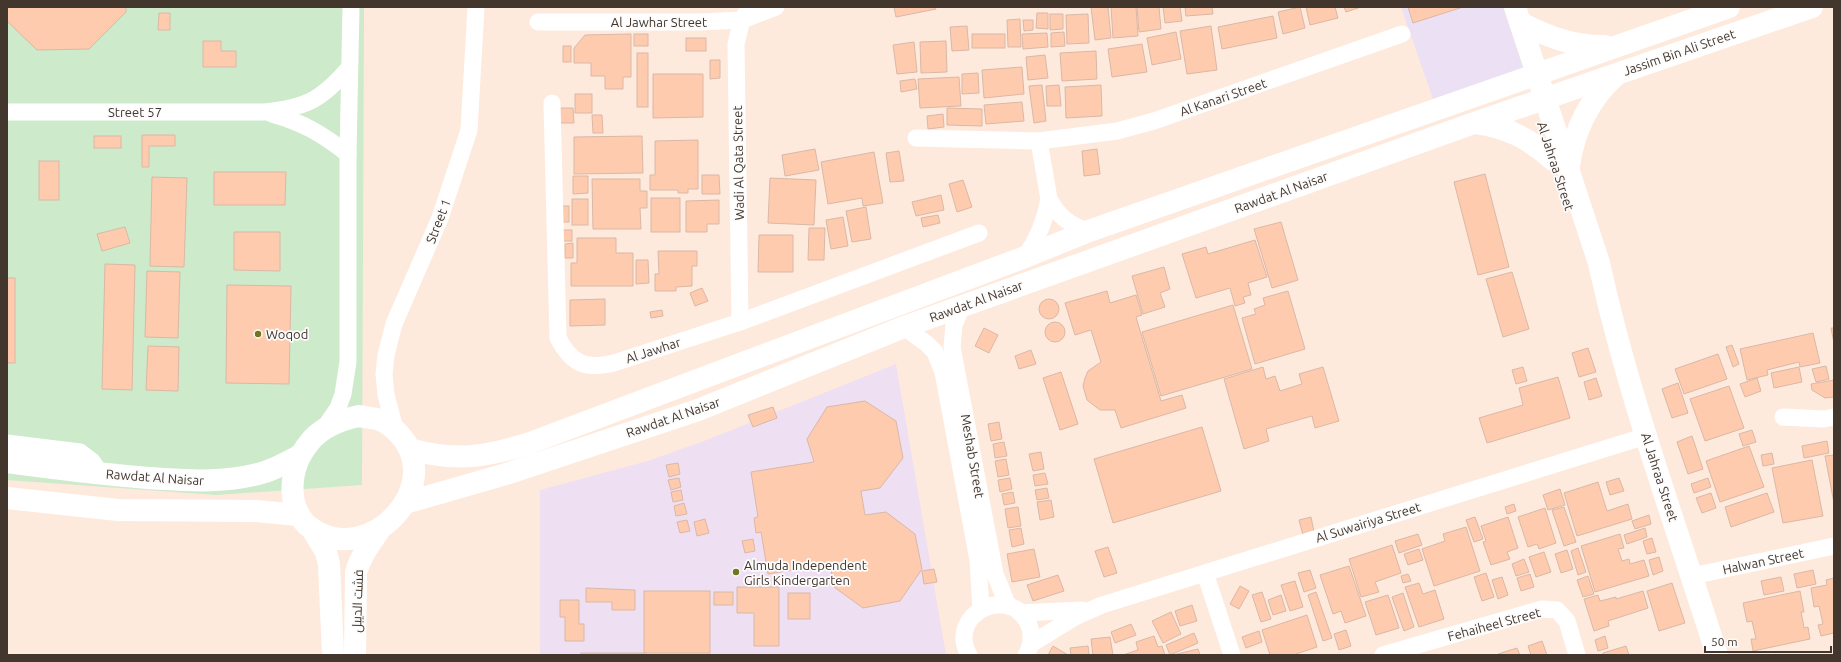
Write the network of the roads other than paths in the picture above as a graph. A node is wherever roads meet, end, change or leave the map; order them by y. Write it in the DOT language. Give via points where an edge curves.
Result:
graph roads {
  1 [pos="351,7"];
  2 [pos="476,7"];
  3 [pos="776,7"];
  4 [pos="1730,7"];
  5 [pos="1812,7"];
  6 [pos="746,14"];
  7 [pos="1518,15"];
  8 [pos="538,22"];
  9 [pos="1402,34"];
  10 [pos="1618,46"];
  11 [pos="350,68"];
  12 [pos="1619,73"];
  13 [pos="1532,75"];
  14 [pos="1541,100"];
  15 [pos="552,103"];
  16 [pos="7,112"];
  17 [pos="264,112"];
  18 [pos="1474,123"];
  19 [pos="916,138"];
  20 [pos="1039,141"];
  21 [pos="348,154"];
  22 [pos="1561,164"];
  23 [pos="1049,200"];
  24 [pos="1089,231"];
  25 [pos="979,234"];
  26 [pos="1025,257"];
  27 [pos="962,306"];
  28 [pos="740,322"];
  29 [pos="904,326"];
  30 [pos="1783,416"];
  31 [pos="1834,417"];
  32 [pos="395,429"];
  33 [pos="323,430"];
  34 [pos="1646,436"];
  35 [pos="7,443"];
  36 [pos="410,449"];
  37 [pos="299,456"];
  38 [pos="7,462"];
  39 [pos="100,473"];
  40 [pos="7,498"];
  41 [pos="406,503"];
  42 [pos="305,522"];
  43 [pos="380,529"];
  44 [pos="1834,546"];
  45 [pos="1205,573"];
  46 [pos="1692,576"];
  47 [pos="981,609"];
  48 [pos="1090,609"];
  49 [pos="1014,610"];
  50 [pos="1029,649"];
  51 [pos="333,655"];
  52 [pos="355,655"];
  53 [pos="969,655"];
  54 [pos="1232,655"];
  55 [pos="1383,655"];
  56 [pos="1577,655"];
  57 [pos="1717,655"];
  1 -- 11 [label="street"];
  2 -- 32 [label="street, Street 1" via="469,130 440,218 394,324 386,355 386,395"];
  3 -- 6 [label="street, Al Jawhar Street"];
  4 -- 10 [label="street, Jassim Bin Ali Street"];
  5 -- 12 [label="street, Jassim Bin Ali Street"];
  6 -- 8 [label="street, Al Jawhar Street" via="700,22"];
  6 -- 28 [label="street, Wadi Al Qata Street" via="736,44"];
  7 -- 10 [label="street" via="1556,39 1575,44"];
  7 -- 13 [label="street, Al Jahraa Street"];
  9 -- 20 [label="street, Al Kanari Street" via="1154,121 1117,131"];
  10 -- 13 [label="street, Jassim Bin Ali Street"];
  11 -- 17 [label="street, Street 57" via="333,87 312,101 289,110"];
  11 -- 21 [label="street"];
  12 -- 14 [label="street, Jassim Bin Ali Street"];
  12 -- 22 [label="street" via="1594,99 1584,115 1572,149"];
  13 -- 14 [label="street, Al Jahraa Street"];
  13 -- 24 [label="street, Rawdat Al Naisar"];
  14 -- 18 [label="street, Rawdat Al Naisar"];
  14 -- 22 [label="street, Al Jahraa Street"];
  15 -- 28 [label="street, Al Jawhar" via="558,338 566,353 580,363 597,367"];
  16 -- 17 [label="street, Street 57"];
  17 -- 21 [label="street, Street 57" via="294,120 323,135"];
  18 -- 22 [label="street" via="1503,128 1517,134"];
  18 -- 27 [label="street, Rawdat Al Naisar"];
  19 -- 20 [label="street, Al Kanari Street"];
  20 -- 23 [label="street"];
  21 -- 33 [label="street" via="348,362 338,408"];
  22 -- 34 [label="street, Al Jahraa Street" via="1599,263 1606,299"];
  23 -- 24 [label="street" via="1065,220"];
  23 -- 26 [label="street" via="1041,230"];
  24 -- 26 [label="street, Rawdat Al Naisar"];
  25 -- 28 [label="street, Al Jawhar"];
  26 -- 36 [label="street, Rawdat Al Naisar" via="504,452 472,457 446,457"];
  27 -- 29 [label="street, Rawdat Al Naisar"];
  27 -- 49 [label="street, Meshab Street" via="954,325 952,347 995,574"];
  29 -- 41 [label="street, Rawdat Al Naisar" via="698,410 506,474"];
  29 -- 47 [label="street, Meshab Street" via="935,352 943,372 978,560"];
  30 -- 31 [label="street" via="1824,419"];
  32 -- 33 [label="street" via="378,419 359,416 340,420"];
  32 -- 36 [label="street"];
  33 -- 37 [label="street" via="309,442"];
  34 -- 45 [label="street, Al Suwairiya Street"];
  34 -- 46 [label="street, Al Jahraa Street"];
  35 -- 39 [label="street" via="80,452 92,461"];
  36 -- 41 [label="street" via="414,468 412,486"];
  37 -- 39 [label="street, Rawdat Al Naisar" via="259,474 238,479 182,480"];
  37 -- 42 [label="street" via="293,475 292,495"];
  38 -- 39 [label="street, Rawdat Al Naisar"];
  40 -- 42 [label="street" via="118,510 256,511"];
  41 -- 43 [label="street" via="395,518"];
  42 -- 43 [label="street" via="329,536 346,539 364,537"];
  42 -- 51 [label="street, فشت الديبل" via="326,552 329,564"];
  43 -- 52 [label="street, فشت الديبل" via="364,552 356,573"];
  44 -- 46 [label="street, Halwan Street"];
  45 -- 48 [label="street, Al Suwairiya Street"];
  45 -- 54 [label="street"];
  46 -- 57 [label="street, Al Jahraa Street"];
  47 -- 49 [label="street, Al Suwairiya Street" via="999,605"];
  47 -- 53 [label="street" via="970,619 965,632 964,641"];
  48 -- 49 [label="street, Al Suwairiya Street"];
  48 -- 50 [label="street, Al Suwairiya Street"];
  49 -- 50 [label="street, Meshab Street" via="1028,622 1031,633"];
  55 -- 56 [label="street, Fehaiheel Street" via="1542,609 1557,610 1566,621"];
}
